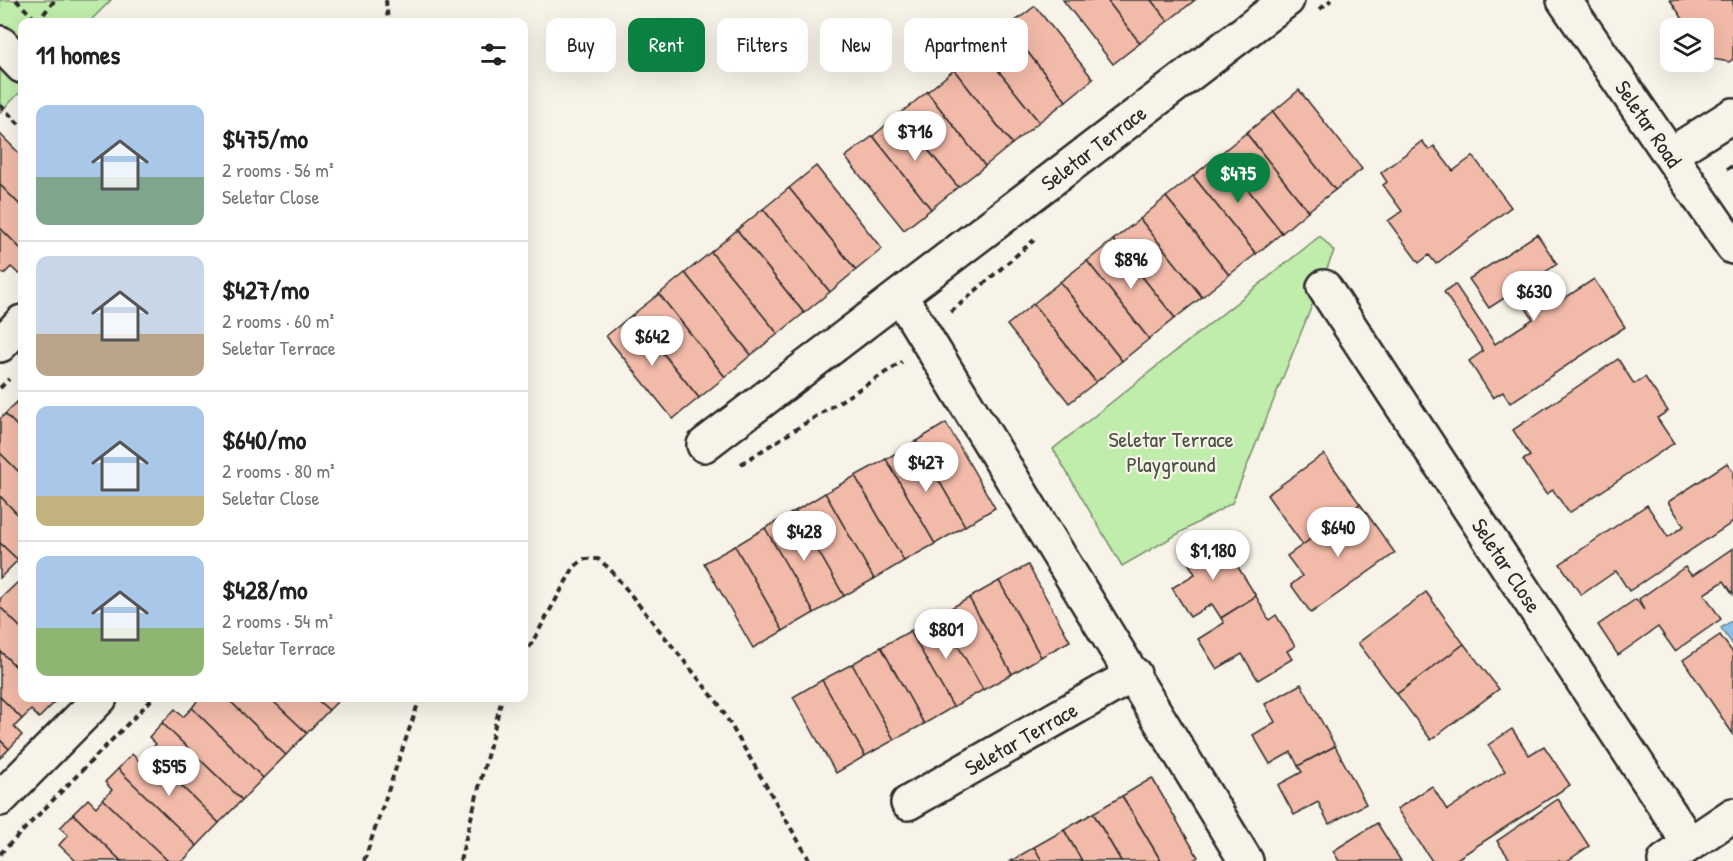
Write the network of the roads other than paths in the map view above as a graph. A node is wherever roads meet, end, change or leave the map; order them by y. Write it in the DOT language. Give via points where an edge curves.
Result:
graph roads {
  1 [pos="1287,0"];
  2 [pos="1564,0"];
  3 [pos="0,43"];
  4 [pos="18,62"];
  5 [pos="1733,115"];
  6 [pos="1671,154"];
  7 [pos="1733,247"];
  8 [pos="1324,287"];
  9 [pos="901,297"];
  10 [pos="18,326"];
  11 [pos="0,345"];
  12 [pos="704,445"];
  13 [pos="1134,674"];
  14 [pos="96,702"];
  15 [pos="0,799"];
  16 [pos="908,803"];
  17 [pos="1733,814"];
  18 [pos="1676,853"];
  19 [pos="1246,861"];
  1 -- 9 [label="street, Seletar Terrace"];
  2 -- 6 [label="street, Seletar Road"];
  3 -- 4 [label="street"];
  5 -- 6 [label="street"];
  6 -- 7 [label="street, Seletar Road"];
  8 -- 18 [label="street, Seletar Close" via="1678,826"];
  9 -- 12 [label="street, Seletar Terrace"];
  9 -- 13 [label="street"];
  10 -- 11 [label="street"];
  13 -- 16 [label="street, Seletar Terrace"];
  13 -- 19 [label="street"];
  14 -- 15 [label="street"];
  17 -- 18 [label="street, Seletar Close"];
}
